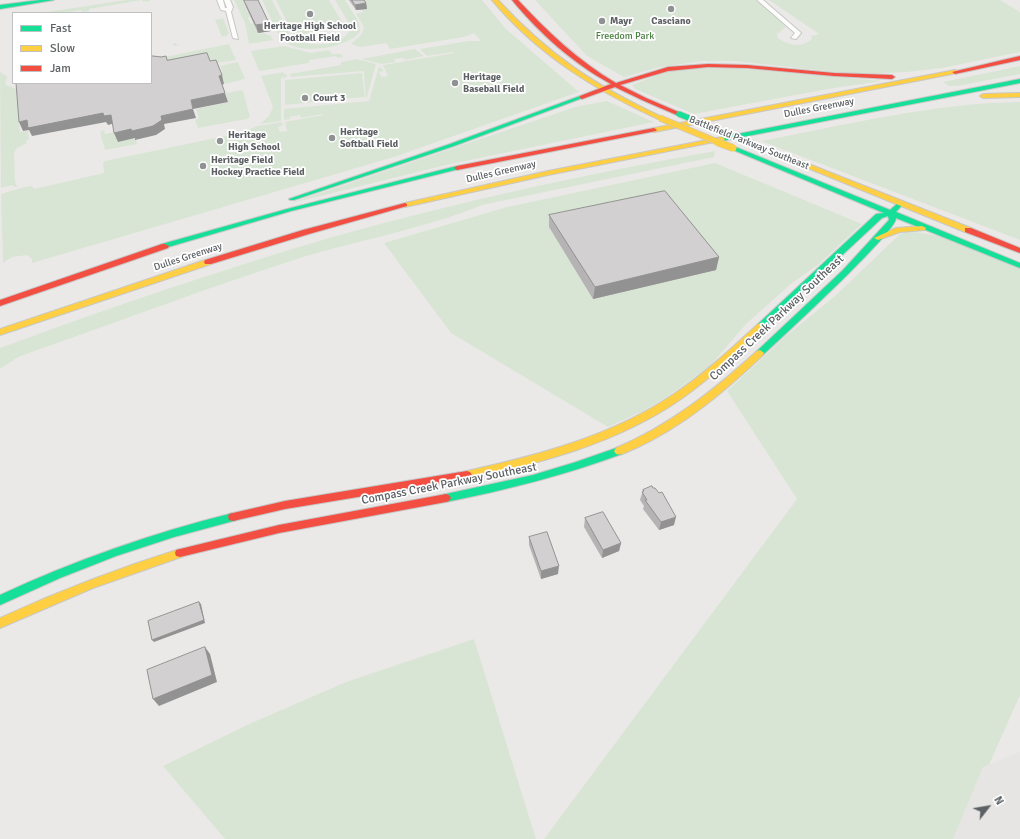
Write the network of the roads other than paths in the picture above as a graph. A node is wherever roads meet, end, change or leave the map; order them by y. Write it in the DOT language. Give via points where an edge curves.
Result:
graph roads {
  1 [pos="51,0"];
  2 [pos="220,0"];
  3 [pos="227,0"];
  4 [pos="495,0"];
  5 [pos="515,0"];
  6 [pos="760,0"];
  7 [pos="0,7"];
  8 [pos="228,10"];
  9 [pos="236,38"];
  10 [pos="794,38"];
  11 [pos="1020,58"];
  12 [pos="989,65"];
  13 [pos="1020,81"];
  14 [pos="616,86"];
  15 [pos="602,91"];
  16 [pos="1020,95"];
  17 [pos="890,105"];
  18 [pos="901,204"];
  19 [pos="891,213"];
  20 [pos="932,230"];
  21 [pos="878,238"];
  22 [pos="1020,251"];
  23 [pos="146,252"];
  24 [pos="1020,266"];
  25 [pos="0,302"];
  26 [pos="0,332"];
  27 [pos="0,600"];
  28 [pos="0,624"];
  1 -- 7 [label="main road"];
  2 -- 8 [label="street" via="224,9"];
  3 -- 8 [label="street" via="230,7"];
  4 -- 15 [label="main road, Battlefield Parkway Southeast" via="514,22 551,56"];
  5 -- 14 [label="main road, Battlefield Parkway Southeast" via="558,44"];
  6 -- 10 [label="street" via="798,33"];
  8 -- 9 [label="street"];
  11 -- 12 [label="main road, Dulles Greenway"];
  12 -- 14 [label="main road" via="919,75 871,77 733,64 697,65 666,69"];
  12 -- 23 [label="main road, Dulles Greenway" via="464,166 282,211"];
  13 -- 17 [label="main road, Dulles Greenway"];
  14 -- 15 [label="main road"];
  14 -- 18 [label="main road, Battlefield Parkway Southeast, bridge"];
  15 -- 19 [label="main road, Battlefield Parkway Southeast, bridge" via="660,118"];
  15 -- 23 [label="main road"];
  16 -- 17 [label="main road"];
  17 -- 26 [label="main road, Dulles Greenway" via="548,173 376,212 228,255"];
  18 -- 19 [label="main road, Compass Creek Parkway Southeast"];
  18 -- 22 [label="main road, Battlefield Parkway Southeast"];
  19 -- 20 [label="main road, Battlefield Parkway Southeast"];
  19 -- 21 [label="main road, Compass Creek Parkway Southeast" via="893,220"];
  19 -- 27 [label="main road, Compass Creek Parkway Southeast" via="879,216 704,377 658,408 605,436 530,462 230,518 111,554"];
  20 -- 21 [label="main road" via="906,228"];
  20 -- 24 [label="main road, Battlefield Parkway Southeast"];
  21 -- 28 [label="main road, Compass Creek Parkway Southeast" via="759,355 696,408 667,428 625,449 549,477 452,498 251,534 186,552 99,582"];
  23 -- 25 [label="main road, Dulles Greenway"];
}
